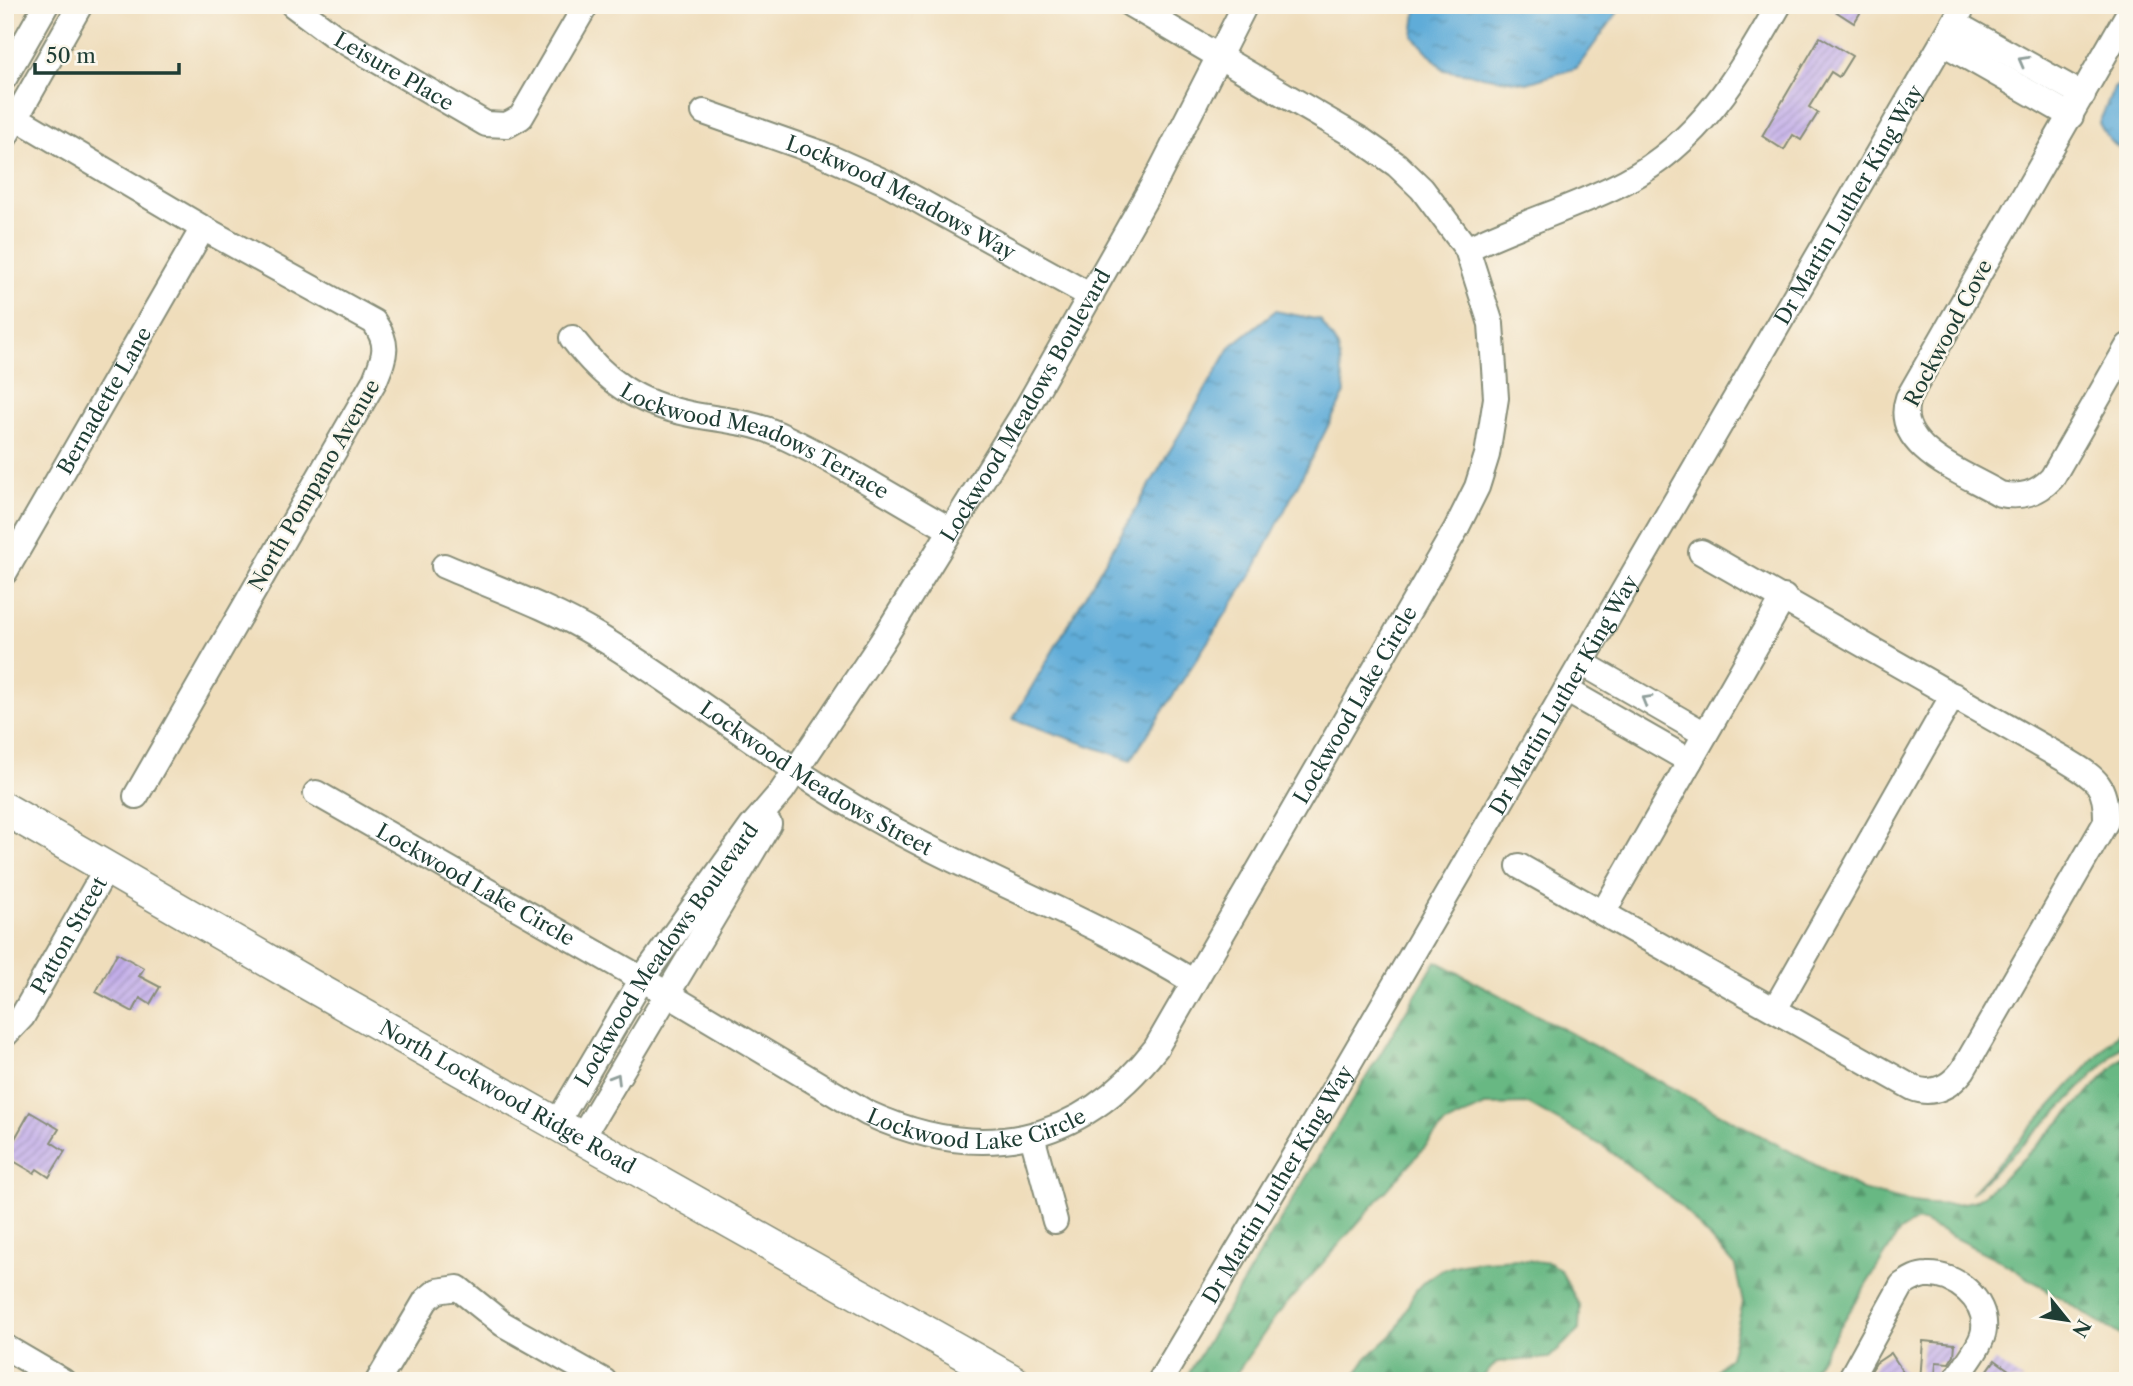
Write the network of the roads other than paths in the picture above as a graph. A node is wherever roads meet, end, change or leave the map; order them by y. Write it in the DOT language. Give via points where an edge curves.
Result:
graph roads {
  1 [pos="46,5"];
  2 [pos="80,5"];
  3 [pos="293,5"];
  4 [pos="586,5"];
  5 [pos="1131,5"];
  6 [pos="1245,5"];
  7 [pos="1779,5"];
  8 [pos="2128,14"];
  9 [pos="1954,24"];
  10 [pos="1219,57"];
  11 [pos="5,77"];
  12 [pos="2083,94"];
  13 [pos="704,112"];
  14 [pos="2071,116"];
  15 [pos="9,122"];
  16 [pos="203,228"];
  17 [pos="1468,249"];
  18 [pos="1091,296"];
  19 [pos="572,338"];
  20 [pos="2124,362"];
  21 [pos="951,530"];
  22 [pos="1701,552"];
  23 [pos="444,566"];
  24 [pos="5,572"];
  25 [pos="1784,597"];
  26 [pos="1582,663"];
  27 [pos="1566,690"];
  28 [pos="1953,695"];
  29 [pos="1706,734"];
  30 [pos="1690,761"];
  31 [pos="789,780"];
  32 [pos="316,793"];
  33 [pos="136,796"];
  34 [pos="5,809"];
  35 [pos="1518,866"];
  36 [pos="107,867"];
  37 [pos="1603,913"];
  38 [pos="642,979"];
  39 [pos="1194,982"];
  40 [pos="667,993"];
  41 [pos="1775,1009"];
  42 [pos="5,1035"];
  43 [pos="569,1130"];
  44 [pos="1032,1136"];
  45 [pos="1055,1221"];
  46 [pos="5,1347"];
  47 [pos="63,1381"];
  48 [pos="378,1381"];
  49 [pos="604,1381"];
  50 [pos="1013,1381"];
  51 [pos="1160,1381"];
  52 [pos="1849,1381"];
  53 [pos="1955,1381"];
  1 -- 11 [label="street"];
  2 -- 15 [label="street"];
  3 -- 4 [label="street, Leisure Place" via="332,35 462,111 486,124 501,126 521,117"];
  5 -- 10 [label="street"];
  6 -- 10 [label="street, Lockwood Meadows Boulevard"];
  7 -- 17 [label="street" via="1727,92 1697,128 1657,162 1625,182"];
  8 -- 12 [label="street, Rockwood Cove"];
  12 -- 9 [label="street, one-way"];
  9 -- 14 [label="street"];
  9 -- 26 [label="street, Dr Martin Luther King Way"];
  10 -- 17 [label="street" via="1397,165"];
  10 -- 18 [label="street, Lockwood Meadows Boulevard"];
  12 -- 14 [label="street, Rockwood Cove"];
  13 -- 18 [label="street, Lockwood Meadows Way" via="820,153 887,183"];
  14 -- 20 [label="street, Rockwood Cove" via="1908,398 1905,422 1924,449 2000,494 2025,495 2052,478"];
  15 -- 16 [label="street, North Pompano Avenue"];
  16 -- 24 [label="street, Bernadette Lane"];
  16 -- 33 [label="street, North Pompano Avenue" via="374,322 385,337 384,358"];
  17 -- 39 [label="street, Lockwood Lake Circle" via="1494,344 1496,398 1493,428 1476,487"];
  18 -- 21 [label="street, Lockwood Meadows Boulevard"];
  19 -- 21 [label="street, Lockwood Meadows Terrace" via="596,369 639,398 660,407 737,420 779,435"];
  21 -- 31 [label="street, Lockwood Meadows Boulevard"];
  22 -- 25 [label="street"];
  23 -- 31 [label="street, Lockwood Meadows Street" via="599,637"];
  25 -- 28 [label="street"];
  25 -- 29 [label="street"];
  26 -- 27 [label="street, Dr Martin Luther King Way"];
  29 -- 26 [label="street, one-way"];
  27 -- 30 [label="street"];
  27 -- 51 [label="street, Dr Martin Luther King Way"];
  28 -- 41 [label="street"];
  28 -- 41 [label="street" via="2089,775 2102,787 2106,822 1963,1070 1946,1086 1938,1090 1913,1088"];
  29 -- 30 [label="street"];
  30 -- 37 [label="street"];
  31 -- 38 [label="street, Lockwood Meadows Boulevard"];
  31 -- 39 [label="street, Lockwood Meadows Street" via="1106,931"];
  31 -- 40 [label="street, Lockwood Meadows Boulevard" via="765,834"];
  32 -- 38 [label="street, Lockwood Lake Circle"];
  34 -- 36 [label="main road, North Lockwood Ridge Road"];
  35 -- 37 [label="street"];
  36 -- 42 [label="street, Patton Street" via="22,1017"];
  36 -- 43 [label="main road, North Lockwood Ridge Road"];
  37 -- 41 [label="street"];
  38 -- 40 [label="street, Lockwood Lake Circle"];
  38 -- 43 [label="street, Lockwood Meadows Boulevard"];
  39 -- 44 [label="street, Lockwood Lake Circle" via="1156,1048 1125,1084 1069,1121"];
  43 -- 40 [label="street, Lockwood Meadows Boulevard, one-way"];
  40 -- 44 [label="street, Lockwood Lake Circle" via="901,1129 974,1142"];
  43 -- 50 [label="main road, North Lockwood Ridge Road"];
  44 -- 45 [label="street"];
  46 -- 47 [label="street"];
  48 -- 49 [label="street" via="426,1300 437,1291 458,1288 503,1324"];
  52 -- 53 [label="street" via="1902,1285 1929,1274 1968,1290 1984,1319 1984,1332"];
}
